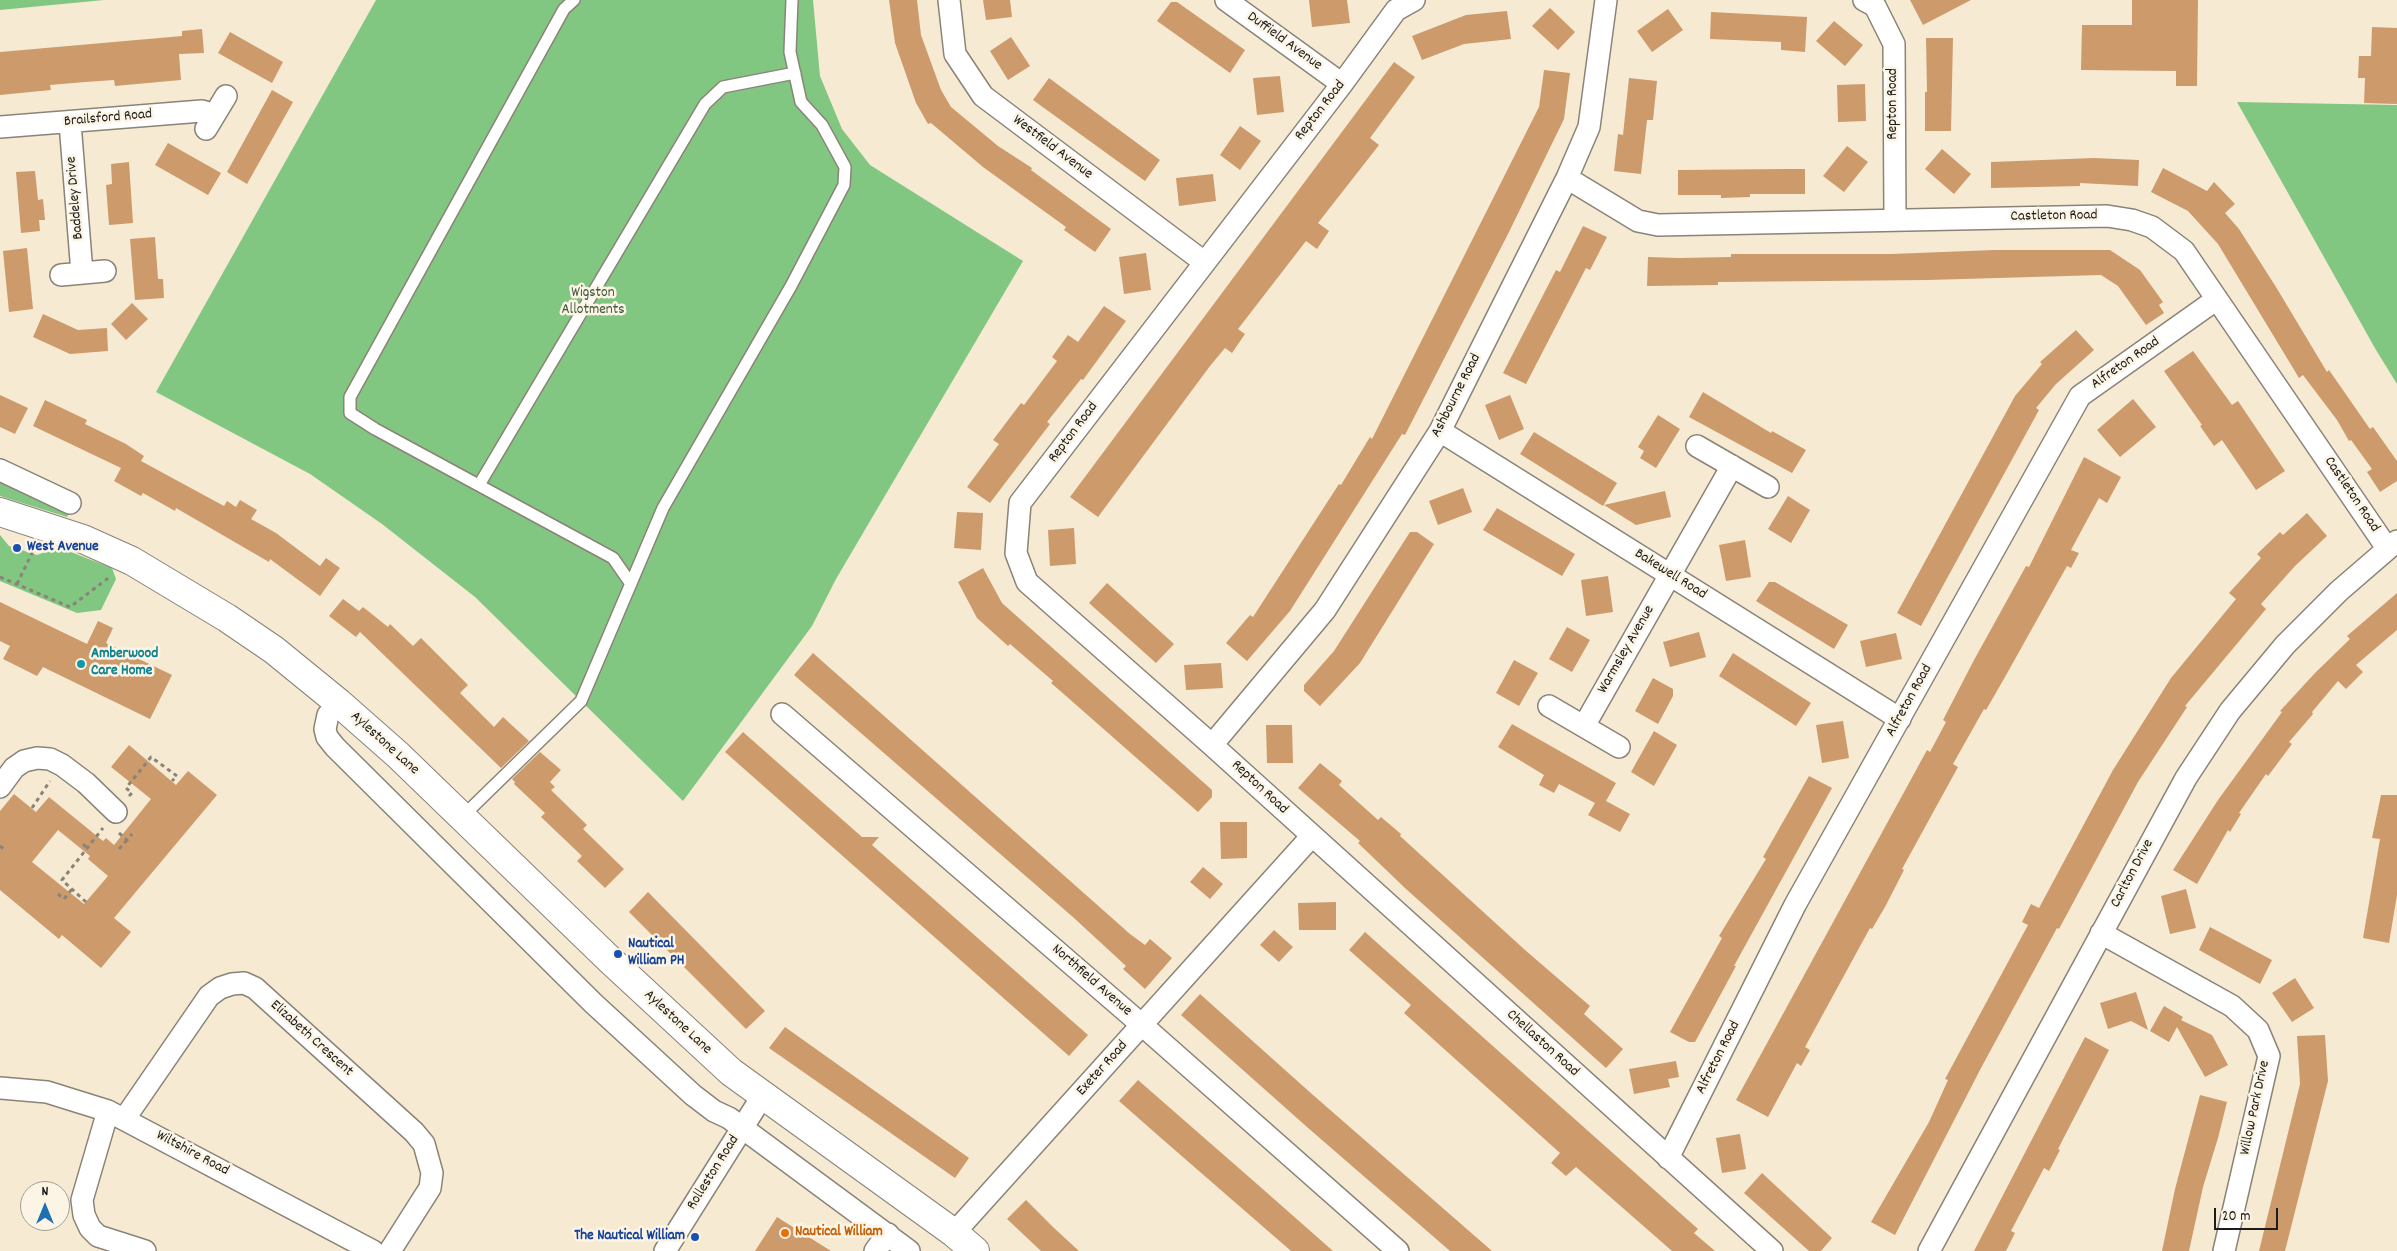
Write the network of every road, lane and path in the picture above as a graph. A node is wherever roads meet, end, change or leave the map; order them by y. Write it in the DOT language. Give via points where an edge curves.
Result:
graph roads {
  1 [pos="574,0"];
  2 [pos="792,0"];
  3 [pos="949,0"];
  4 [pos="1226,0"];
  5 [pos="1414,0"];
  6 [pos="1606,0"];
  7 [pos="1864,0"];
  8 [pos="795,73"];
  9 [pos="1342,84"];
  10 [pos="226,96"];
  11 [pos="70,123"];
  12 [pos="0,127"];
  13 [pos="1567,178"];
  14 [pos="1895,220"];
  15 [pos="1204,262"];
  16 [pos="105,271"];
  17 [pos="82,273"];
  18 [pos="61,275"];
  19 [pos="2217,299"];
  20 [pos="1440,431"];
  21 [pos="1697,446"];
  22 [pos="1732,466"];
  23 [pos="0,470"];
  24 [pos="479,485"];
  25 [pos="1768,487"];
  26 [pos="70,503"];
  27 [pos="0,512"];
  28 [pos="45,527"];
  29 [pos="2392,544"];
  30 [pos="132,560"];
  31 [pos="1671,575"];
  32 [pos="0,577"];
  33 [pos="17,584"];
  34 [pos="631,584"];
  35 [pos="339,703"];
  36 [pos="1549,706"];
  37 [pos="782,714"];
  38 [pos="1900,718"];
  39 [pos="1584,726"];
  40 [pos="1212,745"];
  41 [pos="1619,747"];
  42 [pos="62,765"];
  43 [pos="172,781"];
  44 [pos="0,787"];
  45 [pos="32,808"];
  46 [pos="116,812"];
  47 [pos="462,817"];
  48 [pos="1311,837"];
  49 [pos="127,840"];
  50 [pos="83,844"];
  51 [pos="0,846"];
  52 [pos="87,848"];
  53 [pos="119,849"];
  54 [pos="5,850"];
  55 [pos="72,889"];
  56 [pos="58,894"];
  57 [pos="86,902"];
  58 [pos="2101,933"];
  59 [pos="1142,1025"];
  60 [pos="0,1088"];
  61 [pos="763,1095"];
  62 [pos="117,1114"];
  63 [pos="742,1128"];
  64 [pos="1668,1158"];
  65 [pos="954,1233"];
  66 [pos="888,1234"];
  67 [pos="364,1249"];
  68 [pos="145,1251"];
  69 [pos="390,1251"];
  70 [pos="665,1251"];
  71 [pos="875,1251"];
  72 [pos="908,1251"];
  73 [pos="975,1251"];
  74 [pos="1398,1251"];
  75 [pos="1772,1251"];
  76 [pos="1930,1251"];
  77 [pos="2224,1251"];
  1 -- 24 [label="lane" via="564,9 350,397 350,413"];
  2 -- 8 [label="lane" via="790,52"];
  3 -- 15 [label="street, Westfield Avenue" via="955,54 984,96"];
  4 -- 9 [label="street, Duffield Avenue"];
  5 -- 9 [label="street, Repton Road" via="1396,10"];
  6 -- 13 [label="street, Ashbourne Road" via="1589,128"];
  7 -- 14 [label="street, Repton Road" via="1875,6 1894,44"];
  8 -- 24 [label="lane" via="723,87 705,104"];
  8 -- 34 [label="lane" via="801,102 822,125 845,167 844,185 792,286 663,508"];
  9 -- 15 [label="street, Repton Road"];
  10 -- 11 [label="street, Brailsford Road" via="210,122 202,111"];
  11 -- 12 [label="street, Brailsford Road"];
  11 -- 17 [label="street, Baddeley Drive"];
  13 -- 14 [label="street, Castleton Road" via="1638,221 1658,225"];
  13 -- 20 [label="street, Ashbourne Road"];
  14 -- 19 [label="street, Castleton Road" via="2107,216 2132,220 2152,227 2184,251"];
  15 -- 40 [label="street, Repton Road" via="1020,503 1016,553 1027,582"];
  16 -- 17 [label="street"];
  17 -- 18 [label="street"];
  19 -- 29 [label="street, Castleton Road"];
  19 -- 38 [label="street, Alfreton Road" via="2080,396"];
  20 -- 31 [label="street, Bakewell Road"];
  20 -- 40 [label="street, Ashbourne Road" via="1325,610"];
  21 -- 22 [label="street"];
  22 -- 25 [label="street"];
  22 -- 31 [label="street, Warmsley Avenue"];
  23 -- 26 [label="street"];
  24 -- 34 [label="lane" via="613,558"];
  27 -- 28 [label="main road, Aylestone Lane"];
  28 -- 30 [label="main road, Aylestone Lane"];
  28 -- 33 [label="path"];
  29 -- 58 [label="street, Carlton Drive" via="2285,645 2230,711 2186,778"];
  30 -- 33 [label="path" via="70,607"];
  30 -- 35 [label="main road, Aylestone Lane" via="228,618 274,650"];
  31 -- 38 [label="street, Bakewell Road"];
  31 -- 39 [label="street, Warmsley Avenue"];
  32 -- 33 [label="path"];
  34 -- 47 [label="lane" via="581,701"];
  35 -- 47 [label="main road, Aylestone Lane"];
  35 -- 63 [label="street, Aylestone Lane" via="328,715 325,728 335,747 593,1003 693,1095"];
  36 -- 39 [label="street"];
  37 -- 59 [label="street, Northfield Avenue"];
  38 -- 64 [label="street, Alfreton Road" via="1795,905"];
  39 -- 41 [label="street"];
  40 -- 48 [label="street, Repton Road"];
  42 -- 44 [label="street" via="50,759 24,761 14,768"];
  42 -- 45 [label="path"];
  42 -- 46 [label="street"];
  43 -- 46 [label="path" via="177,776 152,758 126,788 132,793"];
  46 -- 52 [label="path"];
  47 -- 61 [label="main road, Aylestone Lane" via="708,1052"];
  48 -- 59 [label="street, Exeter Road"];
  48 -- 64 [label="street, Chellaston Road"];
  49 -- 53 [label="path"];
  50 -- 52 [label="path"];
  51 -- 54 [label="path"];
  52 -- 55 [label="path" via="62,880"];
  55 -- 56 [label="path" via="64,899"];
  55 -- 57 [label="path"];
  58 -- 76 [label="street, Carlton Drive"];
  58 -- 77 [label="street, Willow Park Drive" via="2232,1006 2258,1030 2269,1056"];
  59 -- 65 [label="street, Exeter Road"];
  59 -- 74 [label="street, Northfield Avenue"];
  60 -- 62 [label="street, Wiltshire Road" via="46,1092"];
  61 -- 63 [label="street, Rolleston Road"];
  61 -- 65 [label="main road, Aylestone Lane"];
  62 -- 67 [label="street, Wiltshire Road"];
  62 -- 68 [label="street, Elizabeth Crescent" via="82,1200 84,1216 98,1236"];
  62 -- 69 [label="street, Elizabeth Crescent" via="209,996 232,984 244,983 255,988 424,1144 432,1173 430,1188"];
  63 -- 66 [label="street, Aylestone Lane"];
  63 -- 70 [label="street, Rolleston Road"];
  64 -- 75 [label="street, Chellaston Road"];
  65 -- 73 [label="main road, Aylestone Lane"];
  66 -- 71 [label="street"];
  66 -- 72 [label="street, Aylestone Lane"];
}
